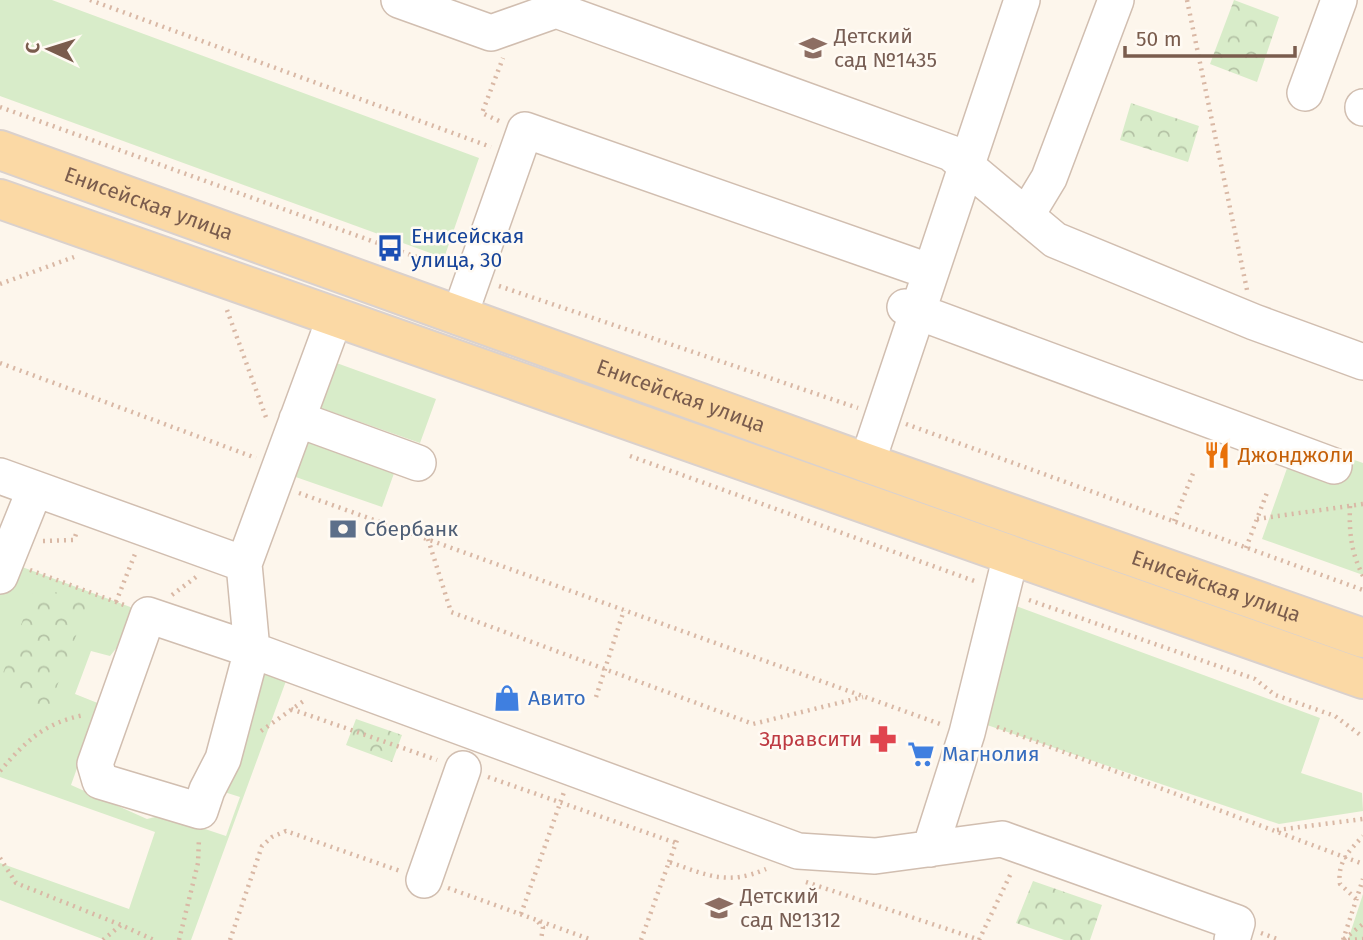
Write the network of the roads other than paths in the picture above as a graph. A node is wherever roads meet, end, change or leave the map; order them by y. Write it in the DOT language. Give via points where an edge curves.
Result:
graph roads {
  1 [pos="1022,0"];
  2 [pos="1116,0"];
  3 [pos="1339,0"];
  4 [pos="415,3"];
  5 [pos="521,12"];
  6 [pos="1305,93"];
  7 [pos="0,150"];
  8 [pos="967,166"];
  9 [pos="0,199"];
  10 [pos="1026,216"];
  11 [pos="931,271"];
  12 [pos="911,309"];
  13 [pos="335,317"];
  14 [pos="460,317"];
  15 [pos="1360,350"];
  16 [pos="284,424"];
  17 [pos="418,463"];
  18 [pos="867,463"];
  19 [pos="1334,466"];
  20 [pos="0,476"];
  21 [pos="35,489"];
  22 [pos="6,560"];
  23 [pos="232,560"];
  24 [pos="1006,573"];
  25 [pos="1363,638"];
  26 [pos="252,650"];
  27 [pos="1363,679"];
  28 [pos="463,769"];
  29 [pos="930,849"];
  30 [pos="424,880"];
  31 [pos="1232,940"];
  1 -- 8 [label="lane"];
  2 -- 10 [label="lane" via="1049,178"];
  3 -- 6 [label="lane"];
  4 -- 5 [label="lane" via="491,33"];
  5 -- 8 [label="lane" via="556,10 951,153"];
  7 -- 14 [label="main road, Енисейская улица"];
  8 -- 10 [label="lane"];
  8 -- 11 [label="lane"];
  9 -- 13 [label="main road, Енисейская улица"];
  10 -- 15 [label="lane" via="1055,240 1254,323"];
  11 -- 12 [label="lane"];
  11 -- 14 [label="lane" via="525,130 463,267"];
  12 -- 18 [label="lane"];
  12 -- 19 [label="lane"];
  13 -- 16 [label="lane"];
  13 -- 24 [label="main road, Енисейская улица"];
  14 -- 18 [label="main road, Енисейская улица"];
  16 -- 17 [label="lane"];
  16 -- 23 [label="lane" via="277,475"];
  18 -- 25 [label="main road, Енисейская улица"];
  20 -- 21 [label="lane"];
  21 -- 22 [label="lane"];
  21 -- 23 [label="lane"];
  23 -- 26 [label="lane"];
  24 -- 27 [label="main road, Енисейская улица"];
  24 -- 29 [label="lane" via="969,725"];
  26 -- 26 [label="lane" via="148,615 95,764 100,780 214,815 207,790 223,759"];
  26 -- 29 [label="lane" via="572,768 791,868"];
  28 -- 30 [label="lane"];
  29 -- 31 [label="lane" via="1002,839 1037,849 1237,923"];
}
